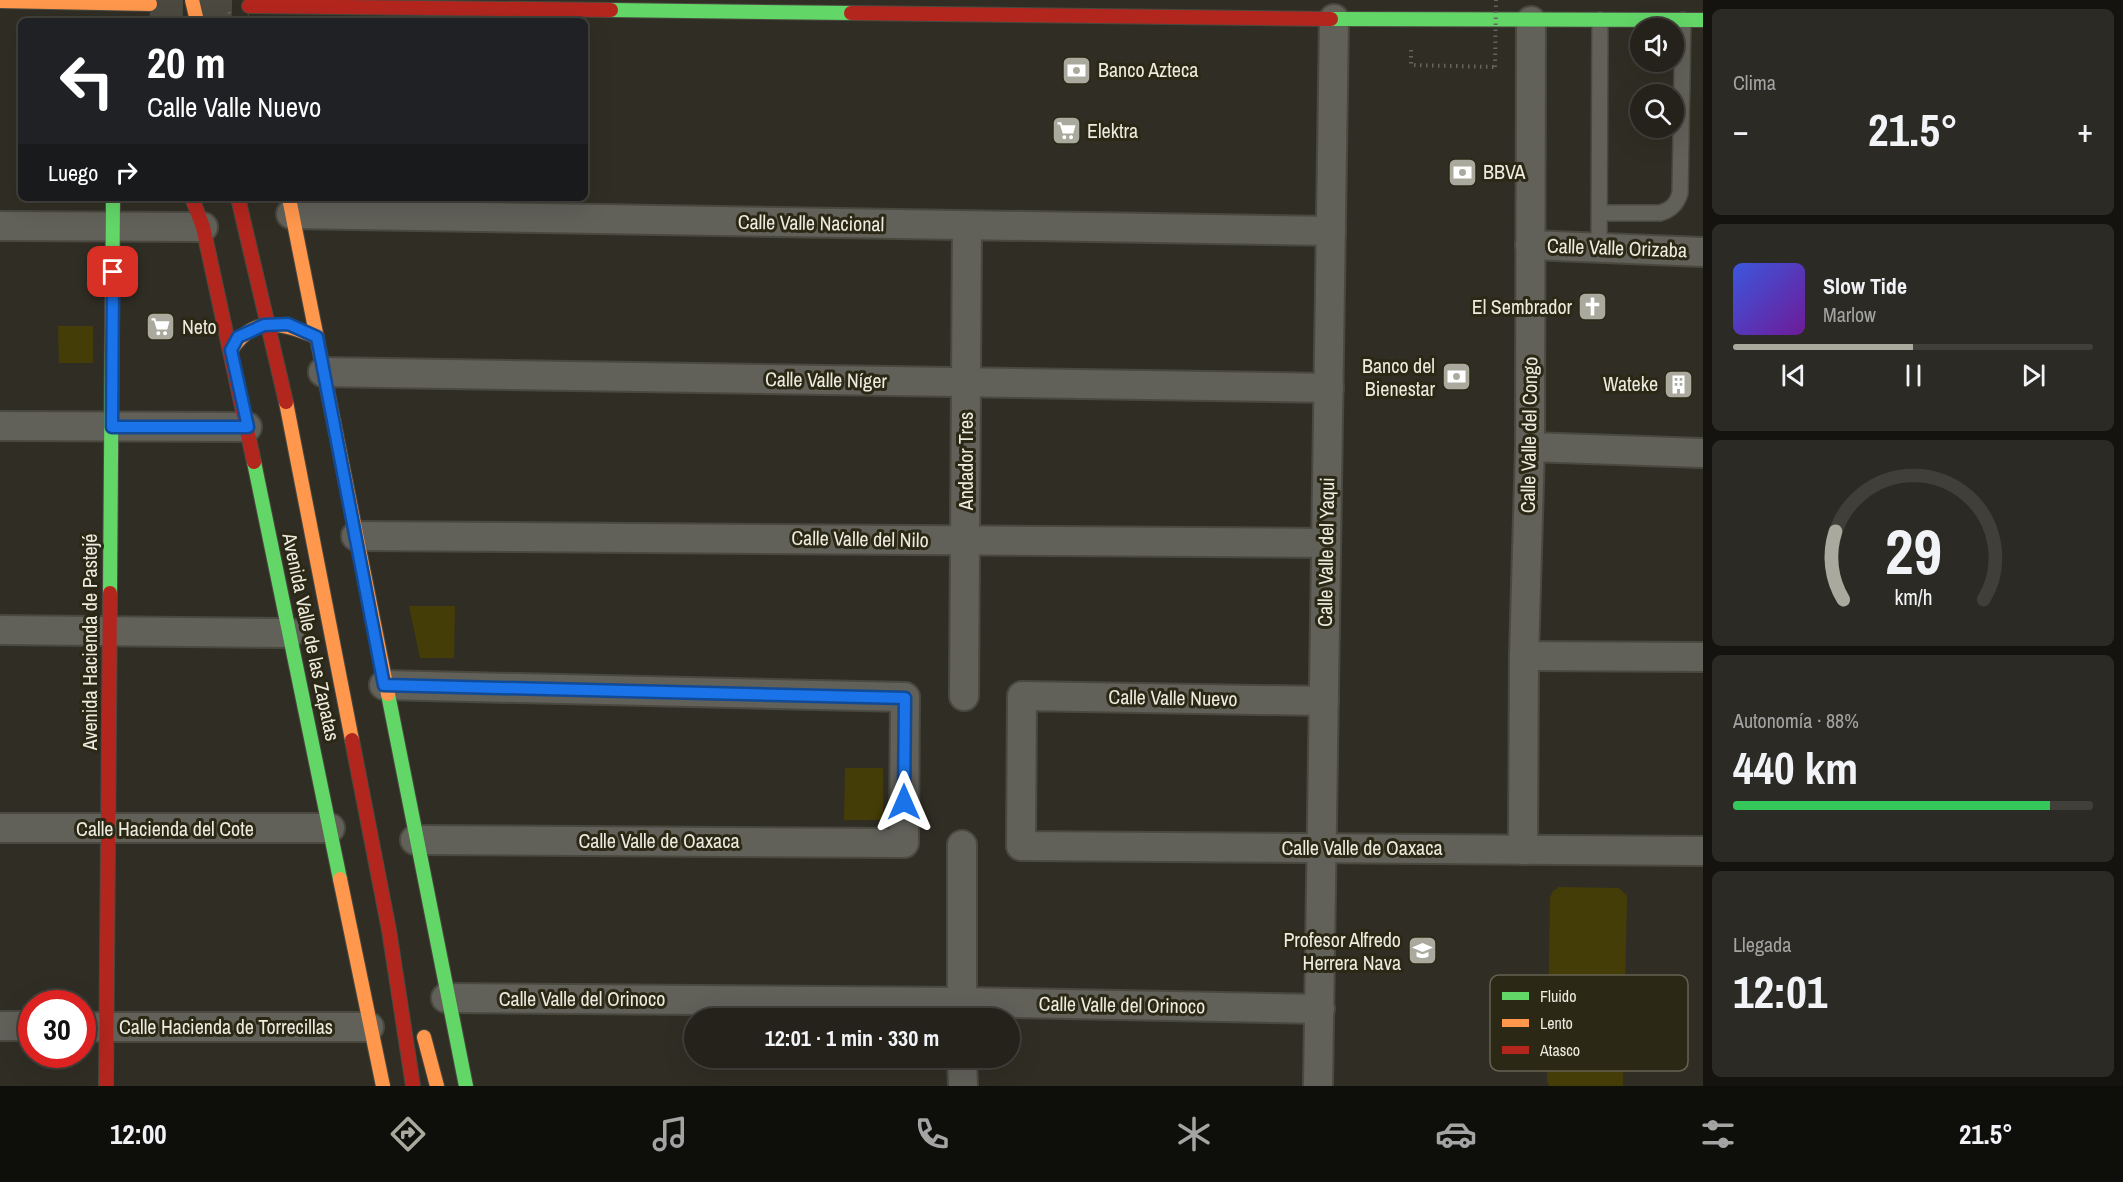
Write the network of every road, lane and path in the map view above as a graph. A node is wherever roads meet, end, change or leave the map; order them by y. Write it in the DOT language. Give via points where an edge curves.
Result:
graph roads {
  1 [pos="192,0"];
  2 [pos="1496,0"];
  3 [pos="0,1"];
  4 [pos="112,3"];
  5 [pos="150,4"];
  6 [pos="118,18"];
  7 [pos="196,18"];
  8 [pos="259,18"];
  9 [pos="1334,19"];
  10 [pos="1600,20"];
  11 [pos="1630,20"];
  12 [pos="1684,20"];
  13 [pos="1703,20"];
  14 [pos="1531,21"];
  15 [pos="1411,64"];
  16 [pos="1682,72"];
  17 [pos="113,201"];
  18 [pos="193,201"];
  19 [pos="239,201"];
  20 [pos="290,206"];
  21 [pos="1600,213"];
  22 [pos="0,226"];
  23 [pos="967,226"];
  24 [pos="113,227"];
  25 [pos="203,227"];
  26 [pos="1331,231"];
  27 [pos="1530,245"];
  28 [pos="1599,249"];
  29 [pos="1703,252"];
  30 [pos="317,337"];
  31 [pos="231,350"];
  32 [pos="323,372"];
  33 [pos="966,382"];
  34 [pos="1329,388"];
  35 [pos="0,426"];
  36 [pos="112,427"];
  37 [pos="248,427"];
  38 [pos="1530,447"];
  39 [pos="1703,453"];
  40 [pos="356,536"];
  41 [pos="965,540"];
  42 [pos="1326,543"];
  43 [pos="0,630"];
  44 [pos="110,631"];
  45 [pos="290,633"];
  46 [pos="1524,656"];
  47 [pos="1703,657"];
  48 [pos="384,685"];
  49 [pos="964,696"];
  50 [pos="1324,701"];
  51 [pos="0,828"];
  52 [pos="330,828"];
  53 [pos="108,830"];
  54 [pos="415,840"];
  55 [pos="962,845"];
  56 [pos="1021,846"];
  57 [pos="1322,848"];
  58 [pos="1523,850"];
  59 [pos="1703,851"];
  60 [pos="389,930"];
  61 [pos="446,998"];
  62 [pos="414,1001"];
  63 [pos="876,1008"];
  64 [pos="962,1008"];
  65 [pos="1306,1009"];
  66 [pos="1020,1010"];
  67 [pos="96,1012"];
  68 [pos="420,1022"];
  69 [pos="0,1026"];
  70 [pos="18,1026"];
  71 [pos="96,1027"];
  72 [pos="369,1027"];
  73 [pos="96,1032"];
  74 [pos="962,1068"];
  75 [pos="106,1086"];
  76 [pos="383,1086"];
  77 [pos="413,1086"];
  78 [pos="437,1086"];
  79 [pos="466,1086"];
  80 [pos="963,1086"];
  81 [pos="1318,1086"];
  1 -- 7 [label="main road, bridge"];
  2 -- 15 [label="path, bridge" via="1495,67"];
  3 -- 4 [label="main road"];
  4 -- 5 [label="main road"];
  4 -- 6 [label="main road"];
  8 -- 9 [label="main road" via="253,6"];
  9 -- 14 [label="main road"];
  9 -- 26 [label="street, Calle Valle del Yaqui"];
  10 -- 11 [label="main road"];
  10 -- 14 [label="main road"];
  10 -- 21 [label="lane"];
  12 -- 13 [label="main road"];
  14 -- 27 [label="street, Calle Valle del Congo"];
  16 -- 21 [label="lane" via="1677,202 1660,213"];
  17 -- 24 [label="main road, Avenida Hacienda de Pastejé"];
  18 -- 25 [label="main road, Avenida Valle de las Zapatas"];
  19 -- 60 [label="main road, Avenida Valle de las Zapatas, bridge" via="286,402"];
  20 -- 23 [label="street, Calle Valle Nacional"];
  20 -- 30 [label="main road"];
  21 -- 28 [label="lane"];
  22 -- 24 [label="street"];
  23 -- 26 [label="street, Calle Valle Nacional"];
  23 -- 33 [label="street, Andador Tres"];
  24 -- 25 [label="street"];
  24 -- 36 [label="main road, Avenida Hacienda de Pastejé"];
  25 -- 31 [label="main road, Avenida Valle de las Zapatas"];
  26 -- 34 [label="street, Calle Valle del Yaqui"];
  27 -- 28 [label="street, Calle Valle Orizaba"];
  27 -- 38 [label="street, Calle Valle del Congo"];
  28 -- 29 [label="street, Calle Valle Orizaba"];
  30 -- 31 [label="main road" via="288,324 264,325 238,337"];
  30 -- 32 [label="main road"];
  31 -- 37 [label="main road, Avenida Valle de las Zapatas"];
  32 -- 33 [label="street, Calle Valle Níger"];
  32 -- 40 [label="main road"];
  33 -- 34 [label="street, Calle Valle Níger"];
  33 -- 41 [label="street, Andador Tres"];
  34 -- 42 [label="street, Calle Valle del Yaqui"];
  35 -- 36 [label="street"];
  36 -- 37 [label="street"];
  36 -- 44 [label="main road, Avenida Hacienda de Pastejé"];
  37 -- 45 [label="main road, Avenida Valle de las Zapatas"];
  38 -- 39 [label="street"];
  38 -- 46 [label="street, Calle Valle del Congo"];
  40 -- 41 [label="street, Calle Valle del Nilo"];
  40 -- 48 [label="main road"];
  41 -- 42 [label="street, Calle Valle del Nilo"];
  41 -- 49 [label="street, Andador Tres"];
  42 -- 50 [label="street, Calle Valle del Yaqui"];
  43 -- 44 [label="street"];
  44 -- 45 [label="street"];
  44 -- 53 [label="main road, Avenida Hacienda de Pastejé"];
  45 -- 52 [label="main road, Avenida Valle de las Zapatas"];
  46 -- 47 [label="street"];
  46 -- 58 [label="street, Calle Valle del Congo"];
  48 -- 54 [label="main road"];
  48 -- 54 [label="street, Calle Valle de Oaxaca" via="905,698 904,843"];
  50 -- 56 [label="street, Calle Valle Nuevo" via="1022,696"];
  50 -- 57 [label="street, Calle Valle del Yaqui"];
  51 -- 53 [label="street, Calle Hacienda del Cote"];
  52 -- 53 [label="street, Calle Hacienda del Cote"];
  52 -- 72 [label="main road, Avenida Valle de las Zapatas"];
  53 -- 67 [label="main road, Avenida Hacienda de Pastejé"];
  54 -- 61 [label="main road"];
  55 -- 64 [label="street"];
  56 -- 57 [label="street, Calle Valle de Oaxaca"];
  57 -- 58 [label="street, Calle Valle de Oaxaca"];
  57 -- 65 [label="street, Calle Valle del Yaqui"];
  58 -- 59 [label="street, Calle Valle de Oaxaca"];
  60 -- 62 [label="main road, Avenida Valle de las Zapatas"];
  60 -- 77 [label="main road, Avenida Valle de las Zapatas"];
  61 -- 63 [label="street, Calle Valle del Orinoco"];
  61 -- 79 [label="main road"];
  65 -- 66 [label="street, Calle Valle del Orinoco"];
  65 -- 81 [label="street, Calle Valle del Yaqui"];
  68 -- 78 [label="main road"];
  69 -- 70 [label="street"];
  71 -- 72 [label="street, Calle Hacienda de Torrecillas"];
  72 -- 76 [label="main road, Avenida Valle de las Zapatas"];
  73 -- 75 [label="main road, Avenida Hacienda de Pastejé"];
  74 -- 80 [label="street"];
}
